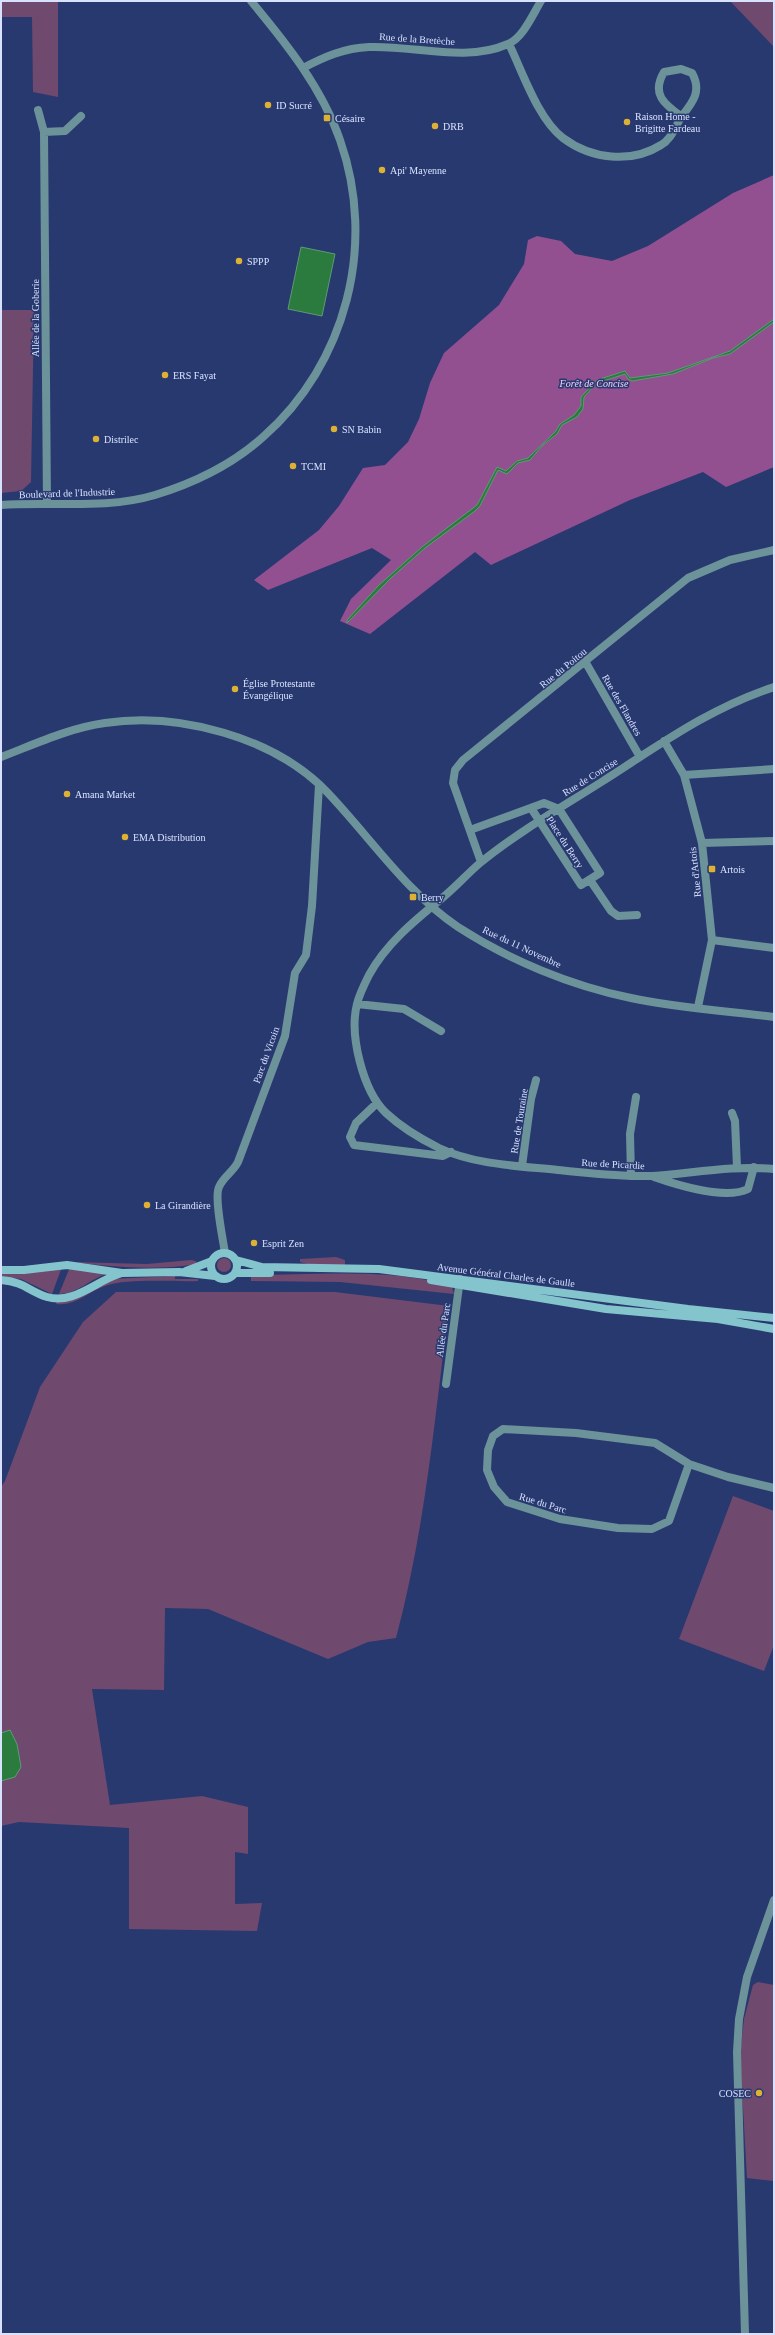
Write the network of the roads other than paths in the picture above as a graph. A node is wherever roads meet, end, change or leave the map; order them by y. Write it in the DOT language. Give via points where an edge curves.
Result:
graph roads {
  1 [pos="251,1"];
  2 [pos="540,2"];
  3 [pos="509,44"];
  4 [pos="302,68"];
  5 [pos="38,110"];
  6 [pos="80,116"];
  7 [pos="682,117"];
  8 [pos="44,132"];
  9 [pos="47,504"];
  10 [pos="1,505"];
  11 [pos="774,550"];
  12 [pos="586,663"];
  13 [pos="774,687"];
  14 [pos="664,741"];
  15 [pos="1,757"];
  16 [pos="640,757"];
  17 [pos="774,768"];
  18 [pos="684,775"];
  19 [pos="319,785"];
  20 [pos="531,808"];
  21 [pos="558,809"];
  22 [pos="540,821"];
  23 [pos="470,830"];
  24 [pos="774,841"];
  25 [pos="702,843"];
  26 [pos="481,862"];
  27 [pos="590,880"];
  28 [pos="431,907"];
  29 [pos="637,915"];
  30 [pos="712,940"];
  31 [pos="774,948"];
  32 [pos="357,1004"];
  33 [pos="698,1007"];
  34 [pos="774,1017"];
  35 [pos="441,1031"];
  36 [pos="536,1080"];
  37 [pos="636,1097"];
  38 [pos="377,1103"];
  39 [pos="732,1113"];
  40 [pos="451,1152"];
  41 [pos="522,1166"];
  42 [pos="737,1167"];
  43 [pos="754,1167"];
  44 [pos="774,1169"];
  45 [pos="631,1175"];
  46 [pos="652,1176"];
  47 [pos="225,1253"];
  48 [pos="236,1260"];
  49 [pos="212,1261"];
  50 [pos="1,1270"];
  51 [pos="179,1272"];
  52 [pos="122,1273"];
  53 [pos="236,1273"];
  54 [pos="215,1276"];
  55 [pos="1,1280"];
  56 [pos="460,1282"];
  57 [pos="774,1318"];
  58 [pos="774,1329"];
  59 [pos="446,1384"];
  60 [pos="689,1464"];
  61 [pos="774,1488"];
  62 [pos="774,1900"];
  63 [pos="745,2334"];
  1 -- 4 [label="street, Boulevard de l'Industrie"];
  2 -- 3 [label="street, Rue de la Bretèche" via="523,31"];
  3 -- 4 [label="street, Rue de la Bretèche" via="477,52 368,47 336,51"];
  3 -- 7 [label="street" via="545,120 563,138 589,153 616,158 641,154 662,145 674,132"];
  4 -- 9 [label="street, Boulevard de l'Industrie" via="340,139 351,181 355,226 355,262 349,294 337,332 319,370 288,411 263,437 232,461 205,475 141,498 93,504"];
  5 -- 8 [label="street, Allée de la Goberie"];
  6 -- 8 [label="street" via="65,131"];
  7 -- 7 [label="street" via="668,107 658,94 658,81 664,72 681,69 692,73 697,82 697,92"];
  8 -- 9 [label="street, Allée de la Goberie"];
  9 -- 10 [label="street, Boulevard de l'Industrie"];
  11 -- 12 [label="street, Rue du Poitou" via="730,560 688,578"];
  12 -- 16 [label="street, Rue des Flandres"];
  12 -- 23 [label="street, Rue du Poitou" via="463,760 455,770 453,783"];
  13 -- 14 [label="street, Rue de Concise" via="747,696 704,716"];
  14 -- 16 [label="street, Rue de Concise"];
  14 -- 18 [label="street, Rue d'Artois"];
  15 -- 19 [label="street, Rue du 11 Novembre" via="57,735 105,723 144,720 211,729 237,737 287,762"];
  16 -- 21 [label="street, Rue de Concise"];
  17 -- 18 [label="street"];
  18 -- 25 [label="street, Rue d'Artois"];
  19 -- 28 [label="street, Rue du 11 Novembre"];
  19 -- 47 [label="street, Parc du Vicoin" via="306,955 295,973 285,1036 238,1162 217,1192"];
  20 -- 21 [label="street" via="544,803"];
  20 -- 22 [label="street, Place du Berry"];
  20 -- 23 [label="street"];
  21 -- 22 [label="street, Rue de Concise"];
  21 -- 27 [label="street, Place du Berry" via="600,874"];
  22 -- 26 [label="street, Rue de Concise"];
  22 -- 27 [label="street, Place du Berry" via="581,885"];
  23 -- 26 [label="street, Rue du Poitou"];
  24 -- 25 [label="street"];
  25 -- 30 [label="street, Rue d'Artois"];
  26 -- 28 [label="street, Rue de Concise"];
  27 -- 29 [label="street" via="618,916"];
  28 -- 32 [label="street, Rue de Picardie" via="385,951 369,975"];
  28 -- 33 [label="street, Rue du 11 Novembre" via="466,931 551,974 631,998"];
  30 -- 31 [label="street"];
  30 -- 33 [label="street, Rue d'Artois"];
  32 -- 35 [label="street" via="404,1009"];
  32 -- 38 [label="street, Rue de Picardie" via="355,1030 359,1058 366,1081"];
  33 -- 34 [label="street, Rue du 11 Novembre"];
  36 -- 41 [label="street, Rue de Touraine"];
  37 -- 45 [label="street" via="630,1134"];
  38 -- 40 [label="street, Rue de Picardie" via="403,1126"];
  38 -- 40 [label="street, Rue de Picardie" via="351,1130 350,1137 354,1145 443,1156"];
  39 -- 42 [label="street" via="735,1121"];
  40 -- 41 [label="street, Rue de Picardie" via="486,1161"];
  41 -- 45 [label="street, Rue de Picardie"];
  42 -- 43 [label="street, Rue de Picardie"];
  42 -- 46 [label="street, Rue de Picardie"];
  43 -- 44 [label="street, Rue de Picardie"];
  43 -- 46 [label="street" via="748,1189 738,1194 686,1187"];
  45 -- 46 [label="street, Rue de Picardie"];
  47 -- 48 [label="main road, Avenue Général Charles de Gaulle"];
  47 -- 49 [label="main road" via="217,1255"];
  48 -- 53 [label="main road"];
  48 -- 56 [label="main road, Avenue Général Charles de Gaulle" via="262,1267 379,1268"];
  49 -- 51 [label="main road"];
  49 -- 54 [label="main road" via="211,1269"];
  50 -- 52 [label="main road" via="67,1265"];
  51 -- 52 [label="main road"];
  51 -- 54 [label="main road"];
  52 -- 55 [label="main road" via="104,1278 79,1294 62,1299 47,1297 18,1282"];
  53 -- 54 [label="main road, Avenue Général Charles de Gaulle" via="226,1280"];
  53 -- 56 [label="main road, Avenue Général Charles de Gaulle" via="378,1273"];
  56 -- 57 [label="main road, Avenue Général Charles de Gaulle"];
  56 -- 58 [label="main road, Avenue Général Charles de Gaulle" via="606,1308 718,1319"];
  56 -- 59 [label="street, Allée du Parc"];
  60 -- 60 [label="street, Rue du Parc" via="655,1443 576,1433 503,1429 493,1436 488,1450 487,1470 494,1487 507,1502 560,1520 618,1528 652,1529 669,1521"];
  60 -- 61 [label="street, Rue du Parc"];
  62 -- 63 [label="street" via="747,1977 739,2018 737,2052"];
}
